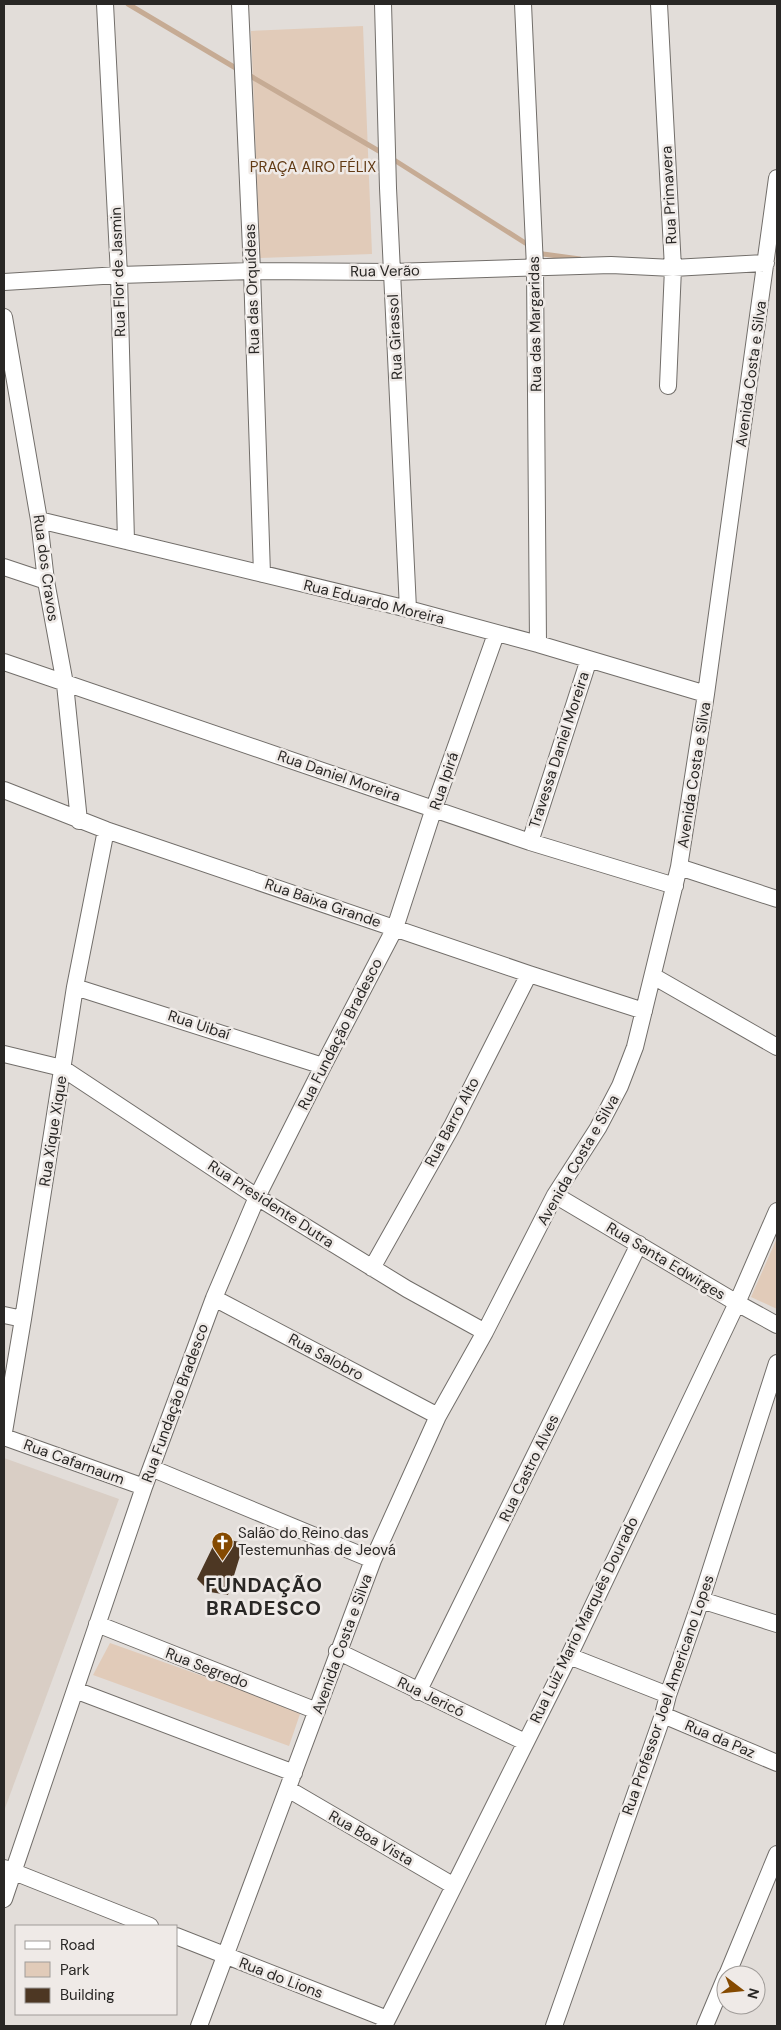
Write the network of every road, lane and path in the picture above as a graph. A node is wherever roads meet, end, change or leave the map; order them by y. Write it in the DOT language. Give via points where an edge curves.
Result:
graph roads {
  1 [pos="240,4"];
  2 [pos="383,4"];
  3 [pos="523,4"];
  4 [pos="659,4"];
  5 [pos="105,11"];
  6 [pos="777,178"];
  7 [pos="773,244"];
  8 [pos="765,263"];
  9 [pos="535,267"];
  10 [pos="674,268"];
  11 [pos="252,271"];
  12 [pos="392,272"];
  13 [pos="119,276"];
  14 [pos="4,282"];
  15 [pos="4,317"];
  16 [pos="6,346"];
  17 [pos="668,386"];
  18 [pos="39,520"];
  19 [pos="126,540"];
  20 [pos="4,567"];
  21 [pos="262,574"];
  22 [pos="46,581"];
  23 [pos="408,609"];
  24 [pos="496,634"];
  25 [pos="538,644"];
  26 [pos="588,659"];
  27 [pos="4,662"];
  28 [pos="65,684"];
  29 [pos="706,694"];
  30 [pos="4,790"];
  31 [pos="434,808"];
  32 [pos="79,821"];
  33 [pos="106,830"];
  34 [pos="530,842"];
  35 [pos="679,867"];
  36 [pos="675,886"];
  37 [pos="777,899"];
  38 [pos="395,928"];
  39 [pos="529,974"];
  40 [pos="653,976"];
  41 [pos="75,986"];
  42 [pos="644,1011"];
  43 [pos="777,1047"];
  44 [pos="4,1054"];
  45 [pos="323,1066"];
  46 [pos="62,1068"];
  47 [pos="555,1195"];
  48 [pos="258,1197"];
  49 [pos="777,1211"];
  50 [pos="639,1244"];
  51 [pos="372,1268"];
  52 [pos="214,1298"];
  53 [pos="737,1303"];
  54 [pos="4,1315"];
  55 [pos="23,1319"];
  56 [pos="777,1325"];
  57 [pos="485,1332"];
  58 [pos="777,1363"];
  59 [pos="438,1416"];
  60 [pos="4,1432"];
  61 [pos="4,1437"];
  62 [pos="151,1468"];
  63 [pos="144,1487"];
  64 [pos="373,1560"];
  65 [pos="700,1600"];
  66 [pos="97,1624"];
  67 [pos="777,1624"];
  68 [pos="337,1651"];
  69 [pos="569,1656"];
  70 [pos="75,1690"];
  71 [pos="418,1692"];
  72 [pos="668,1695"];
  73 [pos="317,1711"];
  74 [pos="663,1714"];
  75 [pos="524,1742"];
  76 [pos="777,1763"];
  77 [pos="294,1773"];
  78 [pos="288,1789"];
  79 [pos="777,1854"];
  80 [pos="8,1870"];
  81 [pos="454,1886"];
  82 [pos="4,1899"];
  83 [pos="147,1925"];
  84 [pos="178,1937"];
  85 [pos="226,1956"];
  86 [pos="731,1965"];
  87 [pos="716,2000"];
  88 [pos="385,2023"];
  89 [pos="199,2026"];
  90 [pos="554,2026"];
  91 [pos="705,2026"];
  1 -- 11 [label="street, Rua das Orquídeas"];
  2 -- 12 [label="street, Rua Girassol"];
  3 -- 9 [label="street, Rua das Margaridas"];
  4 -- 10 [label="street, Rua Primavera"];
  5 -- 13 [label="street, Rua Flor de Jasmin"];
  6 -- 7 [label="street, Avenida Costa e Silva"];
  7 -- 8 [label="street, Avenida Costa e Silva"];
  8 -- 10 [label="street, Rua Verão"];
  8 -- 29 [label="street, Avenida Costa e Silva"];
  9 -- 10 [label="street, Rua Verão" via="611,265"];
  9 -- 12 [label="street, Rua Verão"];
  9 -- 25 [label="street, Rua das Margaridas"];
  10 -- 17 [label="street, Rua Primavera"];
  11 -- 12 [label="street, Rua Verão"];
  11 -- 13 [label="street, Rua Verão"];
  11 -- 21 [label="street, Rua das Orquídeas"];
  12 -- 23 [label="street, Rua Girassol"];
  13 -- 14 [label="street, Rua Verão"];
  13 -- 19 [label="street, Rua Flor de Jasmin"];
  15 -- 16 [label="street, Rua dos Cravos"];
  16 -- 18 [label="street, Rua dos Cravos"];
  18 -- 19 [label="street, Rua Eduardo Moreira"];
  18 -- 22 [label="street, Rua dos Cravos"];
  19 -- 21 [label="street, Rua Eduardo Moreira"];
  20 -- 22 [label="street"];
  21 -- 23 [label="street, Rua Eduardo Moreira"];
  22 -- 28 [label="street, Rua dos Cravos"];
  23 -- 24 [label="street, Rua Eduardo Moreira"];
  24 -- 25 [label="street, Rua Eduardo Moreira"];
  24 -- 31 [label="street, Rua Ipirá"];
  25 -- 26 [label="street, Rua Eduardo Moreira"];
  26 -- 29 [label="street, Rua Eduardo Moreira"];
  26 -- 34 [label="street, Travessa Daniel Moreira"];
  27 -- 28 [label="street, Rua Daniel Moreira"];
  28 -- 31 [label="street, Rua Daniel Moreira"];
  28 -- 32 [label="street, Rua dos Cravos"];
  29 -- 35 [label="street, Avenida Costa e Silva"];
  30 -- 32 [label="street, Rua Baixa Grande"];
  31 -- 34 [label="street, Rua Daniel Moreira"];
  31 -- 38 [label="street, Rua Ipirá"];
  32 -- 33 [label="street, Rua Baixa Grande"];
  33 -- 38 [label="street, Rua Baixa Grande"];
  33 -- 41 [label="street, Rua Xique Xique"];
  34 -- 36 [label="street, Rua Daniel Moreira"];
  35 -- 36 [label="street, Avenida Costa e Silva"];
  35 -- 37 [label="street"];
  36 -- 40 [label="street, Avenida Costa e Silva"];
  38 -- 39 [label="street, Rua Baixa Grande"];
  38 -- 45 [label="street, Rua Fundação Bradesco"];
  39 -- 42 [label="street, Rua Baixa Grande"];
  39 -- 51 [label="street, Rua Barro Alto" via="452,1126"];
  40 -- 42 [label="street, Avenida Costa e Silva"];
  40 -- 43 [label="street"];
  41 -- 45 [label="street, Rua Uibaí"];
  41 -- 46 [label="street, Rua Xique Xique"];
  42 -- 47 [label="street, Avenida Costa e Silva" via="620,1086 598,1128"];
  44 -- 46 [label="street, Rua Presidente Dutra"];
  45 -- 48 [label="street, Rua Fundação Bradesco"];
  46 -- 48 [label="street, Rua Presidente Dutra"];
  46 -- 55 [label="street, Rua Xique Xique"];
  47 -- 50 [label="street, Rua Santa Edwirges"];
  47 -- 57 [label="street, Avenida Costa e Silva"];
  48 -- 51 [label="street, Rua Presidente Dutra"];
  48 -- 52 [label="street, Rua Fundação Bradesco"];
  49 -- 53 [label="street, Rua Luiz Mario Marquês Dourado"];
  50 -- 53 [label="street, Rua Santa Edwirges"];
  50 -- 71 [label="street, Rua Castro Alves"];
  51 -- 57 [label="street, Rua Presidente Dutra"];
  52 -- 59 [label="street, Rua Salobro"];
  52 -- 62 [label="street, Rua Fundação Bradesco"];
  53 -- 56 [label="street, Rua Santa Edwirges"];
  53 -- 69 [label="street, Rua Luiz Mario Marquês Dourado"];
  54 -- 55 [label="street"];
  55 -- 60 [label="street, Rua Xique Xique"];
  57 -- 59 [label="street, Avenida Costa e Silva"];
  58 -- 65 [label="street, Rua Professor Joel Americano Lopes"];
  59 -- 64 [label="street, Avenida Costa e Silva"];
  61 -- 63 [label="street, Rua Cafarnaum"];
  62 -- 63 [label="street, Rua Fundação Bradesco"];
  62 -- 64 [label="street"];
  63 -- 66 [label="street, Rua Fundação Bradesco"];
  64 -- 68 [label="street, Avenida Costa e Silva"];
  65 -- 67 [label="street"];
  65 -- 72 [label="street, Rua Professor Joel Americano Lopes"];
  66 -- 70 [label="street, Rua Fundação Bradesco"];
  66 -- 73 [label="street, Rua Segredo"];
  68 -- 71 [label="street, Rua Jericó"];
  68 -- 73 [label="street, Avenida Costa e Silva"];
  69 -- 72 [label="street"];
  69 -- 75 [label="street, Rua Luiz Mario Marquês Dourado"];
  70 -- 77 [label="street"];
  70 -- 80 [label="street, Rua Fundação Bradesco"];
  71 -- 75 [label="street, Rua Jericó"];
  72 -- 74 [label="street, Rua Professor Joel Americano Lopes"];
  73 -- 77 [label="street, Avenida Costa e Silva"];
  74 -- 76 [label="street, Rua da Paz"];
  74 -- 90 [label="street, Rua Professor Joel Americano Lopes"];
  75 -- 81 [label="street, Rua Luiz Mario Marquês Dourado"];
  77 -- 78 [label="street, Avenida Costa e Silva"];
  78 -- 81 [label="street, Rua Boa Vista"];
  78 -- 85 [label="street, Avenida Costa e Silva"];
  79 -- 86 [label="street"];
  80 -- 82 [label="street, Rua Fundação Bradesco"];
  80 -- 83 [label="street"];
  81 -- 88 [label="street, Rua Luiz Mario Marquês Dourado"];
  84 -- 85 [label="street, Rua do Lions"];
  85 -- 88 [label="street, Rua do Lions"];
  85 -- 89 [label="street, Avenida Costa e Silva"];
  87 -- 91 [label="street"];
}
